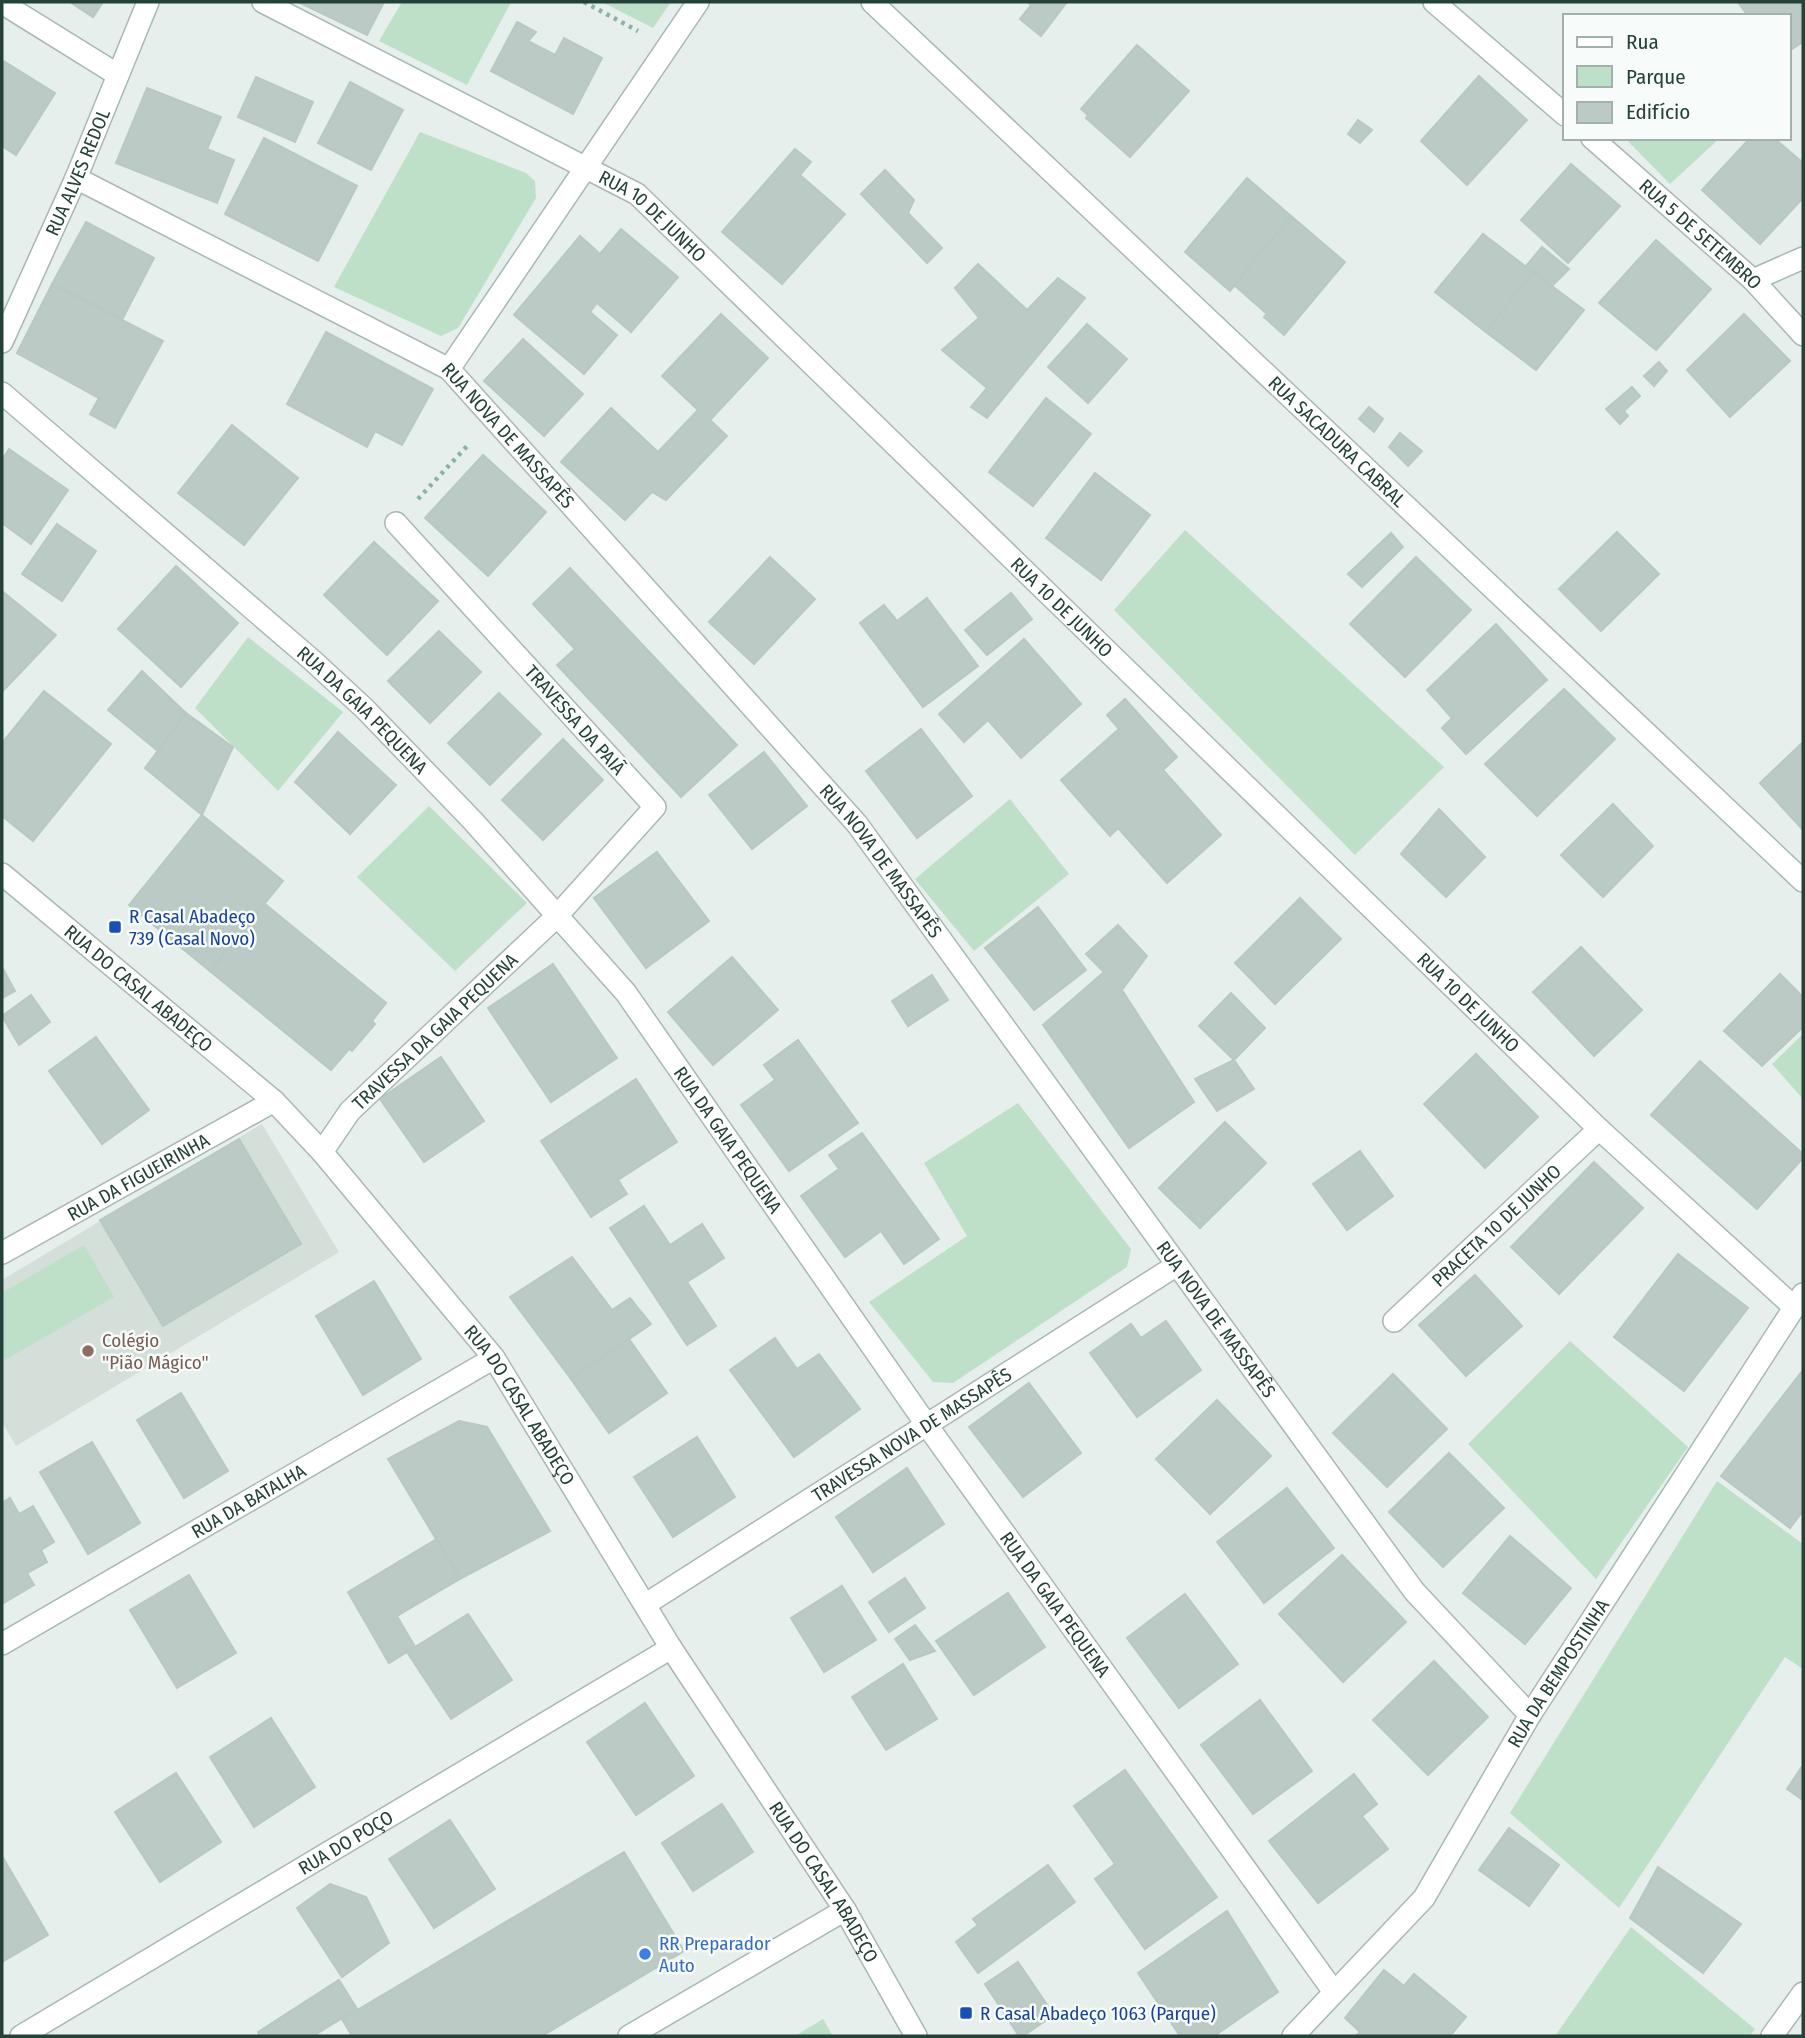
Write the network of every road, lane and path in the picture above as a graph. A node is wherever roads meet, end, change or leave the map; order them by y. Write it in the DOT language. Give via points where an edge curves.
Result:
graph roads {
  1 [pos="148,2"];
  2 [pos="263,2"];
  3 [pos="584,2"];
  4 [pos="698,2"];
  5 [pos="872,2"];
  6 [pos="1434,2"];
  7 [pos="2,3"];
  8 [pos="668,47"];
  9 [pos="118,75"];
  10 [pos="1563,113"];
  11 [pos="1594,140"];
  12 [pos="587,167"];
  13 [pos="76,178"];
  14 [pos="1803,257"];
  15 [pos="1753,280"];
  16 [pos="1803,335"];
  17 [pos="2,342"];
  18 [pos="449,369"];
  19 [pos="2,393"];
  20 [pos="493,418"];
  21 [pos="396,523"];
  22 [pos="2,874"];
  23 [pos="1803,881"];
  24 [pos="556,917"];
  25 [pos="274,1101"];
  26 [pos="1599,1129"];
  27 [pos="322,1152"];
  28 [pos="2,1253"];
  29 [pos="1177,1265"];
  30 [pos="1798,1301"];
  31 [pos="1394,1321"];
  32 [pos="494,1358"];
  33 [pos="926,1424"];
  34 [pos="646,1604"];
  35 [pos="2,1644"];
  36 [pos="671,1648"];
  37 [pos="1530,1715"];
  38 [pos="845,1910"];
  39 [pos="1334,1992"];
  40 [pos="1803,1993"];
  41 [pos="21,2036"];
  42 [pos="629,2036"];
  43 [pos="916,2036"];
  44 [pos="1293,2036"];
  45 [pos="1772,2036"];
  1 -- 9 [label="street, RUA ALVES REDOL"];
  2 -- 12 [label="street, RUA 10 DE JUNHO"];
  3 -- 8 [label="path"];
  4 -- 8 [label="street"];
  5 -- 23 [label="street, RUA SACADURA CABRAL"];
  6 -- 10 [label="street"];
  7 -- 9 [label="street"];
  8 -- 12 [label="street"];
  9 -- 13 [label="street, RUA ALVES REDOL"];
  11 -- 15 [label="street, RUA 5 DE SETEMBRO"];
  12 -- 18 [label="street"];
  12 -- 26 [label="street, RUA 10 DE JUNHO" via="647,204"];
  13 -- 17 [label="street, RUA ALVES REDOL"];
  13 -- 18 [label="street, RUA NOVA DE MASSAPÊS"];
  14 -- 15 [label="street"];
  15 -- 16 [label="street, RUA 5 DE SETEMBRO"];
  18 -- 20 [label="street, RUA NOVA DE MASSAPÊS"];
  19 -- 24 [label="street, RUA DA GAIA PEQUENA" via="347,693 473,821"];
  20 -- 21 [label="path"];
  20 -- 29 [label="street, RUA NOVA DE MASSAPÊS" via="857,824"];
  21 -- 24 [label="street, TRAVESSA DA PAIÃ" via="654,807"];
  22 -- 25 [label="street, RUA DO CASAL ABADEÇO"];
  24 -- 27 [label="street, TRAVESSA DA GAIA PEQUENA" via="350,1111"];
  24 -- 33 [label="street, RUA DA GAIA PEQUENA" via="626,993"];
  25 -- 27 [label="street, RUA DO CASAL ABADEÇO"];
  25 -- 28 [label="street, RUA DA FIGUEIRINHA"];
  26 -- 30 [label="street, RUA 10 DE JUNHO"];
  26 -- 31 [label="street, PRACETA 10 DE JUNHO"];
  27 -- 32 [label="street, RUA DO CASAL ABADEÇO"];
  29 -- 33 [label="street, TRAVESSA NOVA DE MASSAPÊS"];
  29 -- 37 [label="street, RUA NOVA DE MASSAPÊS" via="1414,1591"];
  30 -- 37 [label="street, RUA DA BEMPOSTINHA"];
  32 -- 34 [label="street, RUA DO CASAL ABADEÇO"];
  32 -- 35 [label="street, RUA DA BATALHA"];
  33 -- 34 [label="street, TRAVESSA NOVA DE MASSAPÊS"];
  33 -- 39 [label="street, RUA DA GAIA PEQUENA"];
  34 -- 36 [label="street, RUA DO CASAL ABADEÇO"];
  36 -- 38 [label="street, RUA DO CASAL ABADEÇO"];
  36 -- 41 [label="street, RUA DO POÇO"];
  37 -- 39 [label="street, RUA DA BEMPOSTINHA" via="1424,1898"];
  38 -- 42 [label="street"];
  38 -- 43 [label="street, RUA DO CASAL ABADEÇO"];
  39 -- 44 [label="street, RUA DA BEMPOSTINHA"];
  40 -- 45 [label="street"];
}
